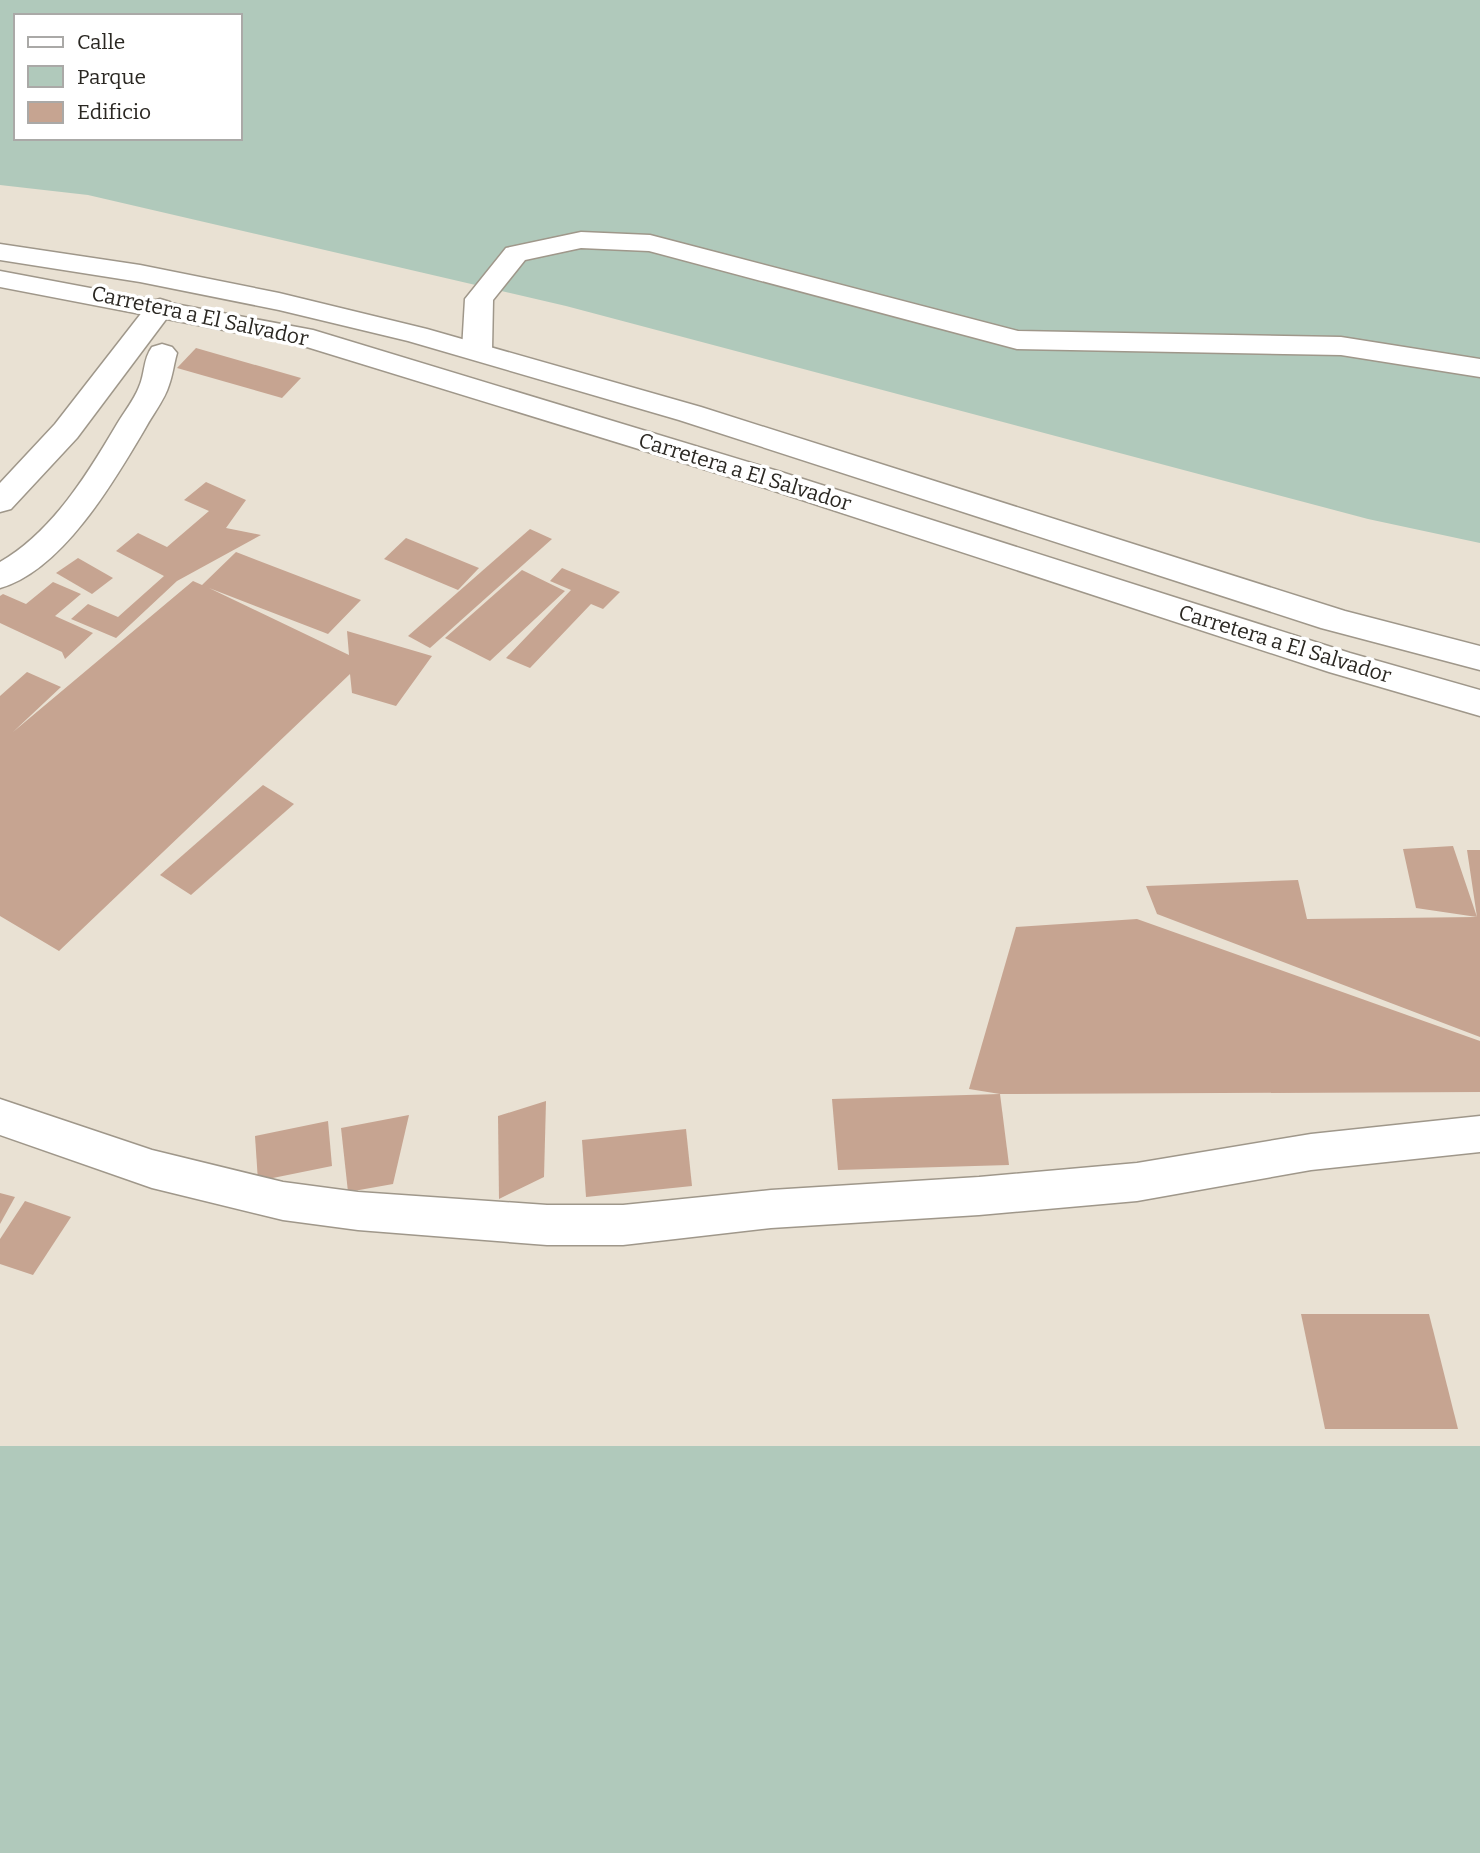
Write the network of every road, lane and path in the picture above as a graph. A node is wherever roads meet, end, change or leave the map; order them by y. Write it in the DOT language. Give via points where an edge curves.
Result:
graph roads {
  1 [pos="0,252"];
  2 [pos="0,279"];
  3 [pos="245,295"];
  4 [pos="160,308"];
  5 [pos="225,321"];
  6 [pos="477,350"];
  7 [pos="162,353"];
  8 [pos="1480,368"];
  9 [pos="0,502"];
  10 [pos="0,577"];
  11 [pos="1480,657"];
  12 [pos="1480,703"];
  13 [pos="0,1117"];
  14 [pos="1480,1134"];
  1 -- 3 [label="main road, Carretera a El Salvador" via="67,260"];
  2 -- 4 [label="main road, Carretera a El Salvador"];
  3 -- 5 [label="main road"];
  3 -- 6 [label="main road, Carretera a El Salvador" via="329,311"];
  4 -- 5 [label="main road, Carretera a El Salvador"];
  4 -- 9 [label="main road" via="66,431"];
  5 -- 12 [label="main road, Carretera a El Salvador" via="303,336 407,367"];
  6 -- 8 [label="main road" via="479,299 516,254 581,240 650,243 1017,340 1341,346"];
  6 -- 11 [label="main road, Carretera a El Salvador" via="1371,631"];
  7 -- 10 [label="main road" via="154,387 102,476 27,561"];
  13 -- 14 [label="main road" via="152,1169 283,1201 547,1225 623,1225 771,1209 1137,1182 1311,1152"];
}
